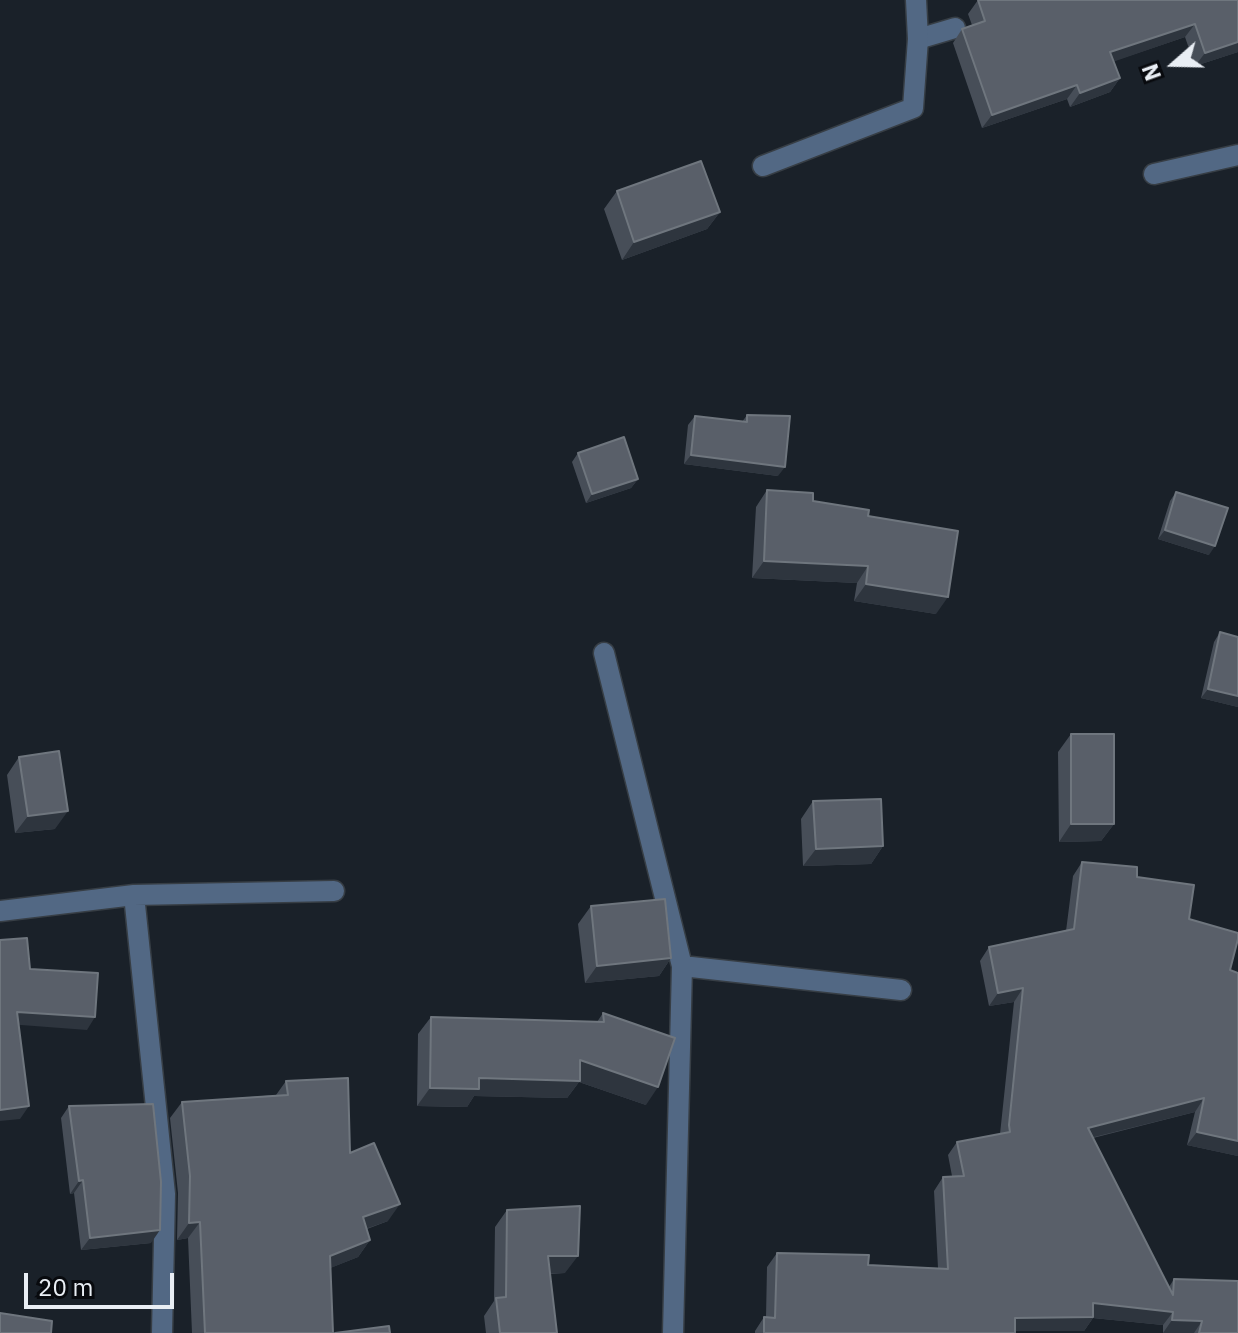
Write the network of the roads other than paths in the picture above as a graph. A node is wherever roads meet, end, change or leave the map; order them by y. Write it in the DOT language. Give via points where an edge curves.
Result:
graph roads {
  1 [pos="916,0"];
  2 [pos="955,28"];
  3 [pos="918,39"];
  4 [pos="1238,155"];
  5 [pos="763,166"];
  6 [pos="1154,174"];
  7 [pos="604,653"];
  8 [pos="334,891"];
  9 [pos="134,895"];
  10 [pos="0,911"];
  11 [pos="682,966"];
  12 [pos="901,990"];
  13 [pos="162,1333"];
  14 [pos="673,1333"];
  1 -- 3 [label="street"];
  2 -- 3 [label="street"];
  3 -- 5 [label="street" via="913,108"];
  4 -- 6 [label="street"];
  7 -- 11 [label="street"];
  8 -- 9 [label="street"];
  9 -- 10 [label="street"];
  9 -- 13 [label="street" via="165,1194"];
  11 -- 12 [label="street"];
  11 -- 14 [label="street"];
}
